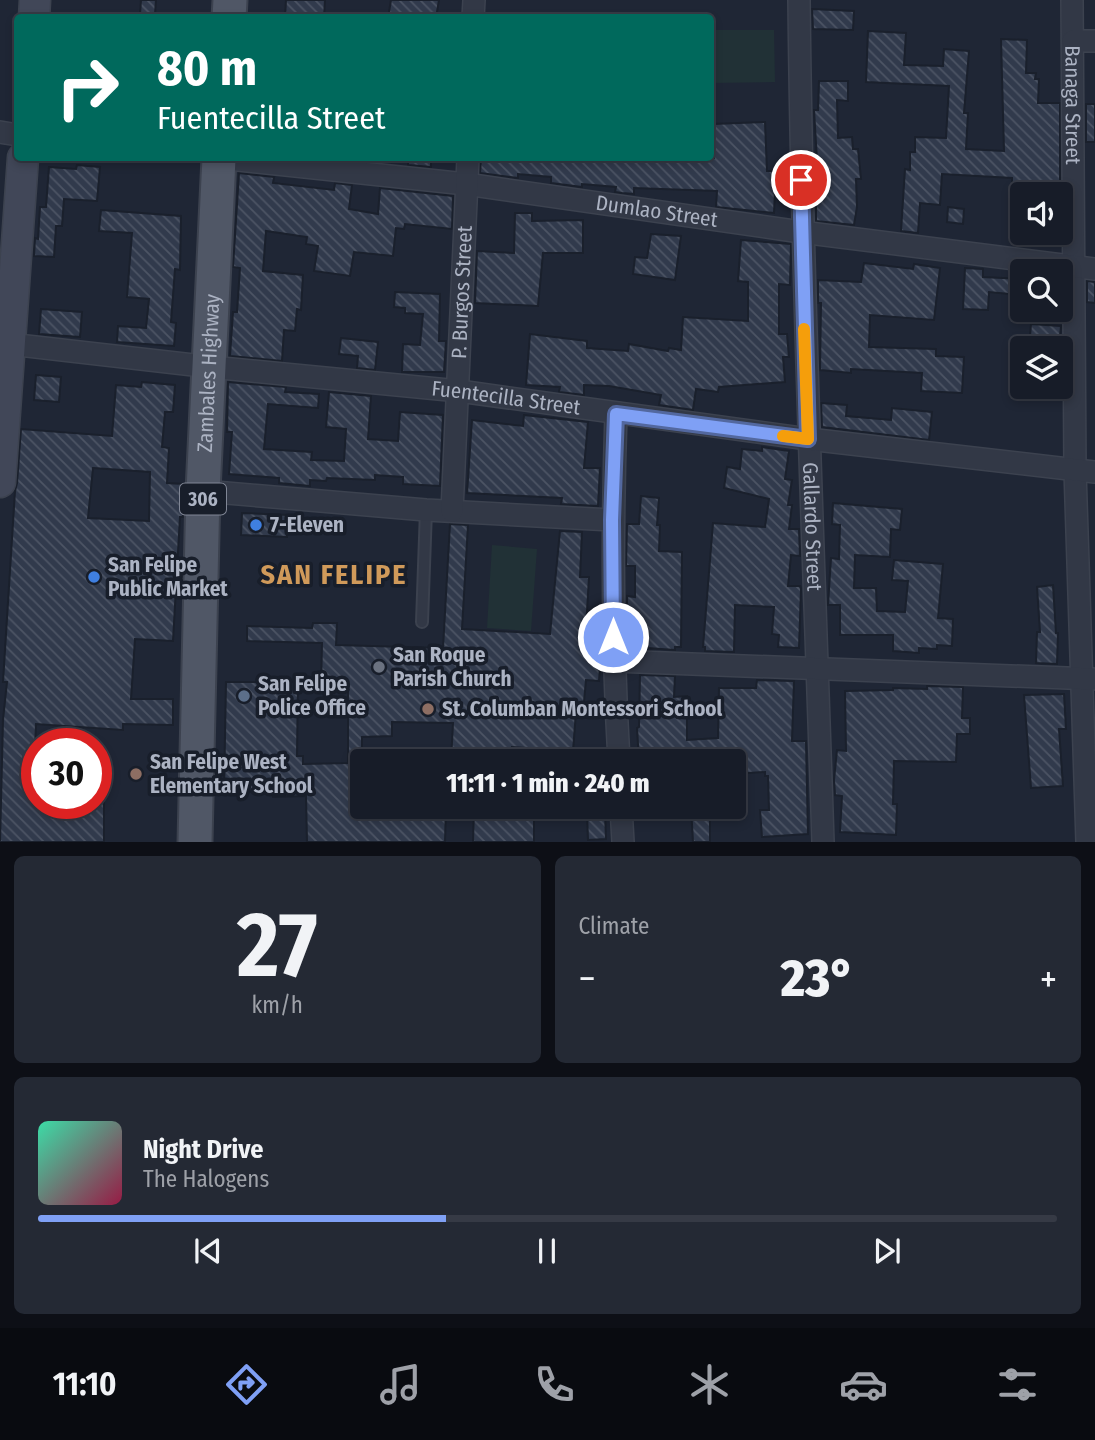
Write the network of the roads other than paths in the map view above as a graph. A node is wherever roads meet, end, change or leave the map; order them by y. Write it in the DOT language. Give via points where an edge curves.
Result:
graph roads {
  1 [pos="799,0"];
  2 [pos="1072,0"];
  3 [pos="1073,41"];
  4 [pos="1095,41"];
  5 [pos="23,161"];
  6 [pos="219,161"];
  7 [pos="248,161"];
  8 [pos="468,161"];
  9 [pos="466,184"];
  10 [pos="802,232"];
  11 [pos="1084,267"];
  12 [pos="4,344"];
  13 [pos="211,367"];
  14 [pos="458,391"];
  15 [pos="616,414"];
  16 [pos="808,439"];
  17 [pos="1085,471"];
  18 [pos="0,482"];
  19 [pos="204,491"];
  20 [pos="426,510"];
  21 [pos="452,511"];
  22 [pos="612,520"];
  23 [pos="422,622"];
  24 [pos="613,661"];
  25 [pos="817,669"];
  26 [pos="1088,678"];
  27 [pos="618,749"];
  28 [pos="622,819"];
  29 [pos="195,842"];
  30 [pos="623,842"];
  31 [pos="824,842"];
  32 [pos="1087,842"];
  1 -- 10 [label="street, Gallardo Street"];
  2 -- 3 [label="street, Banaga Street"];
  3 -- 4 [label="street"];
  3 -- 11 [label="street, Banaga Street"];
  5 -- 12 [label="street"];
  6 -- 13 [label="main road, Zambales Highway / 306"];
  7 -- 9 [label="street, Dumlao Street"];
  8 -- 9 [label="street, P. Burgos Street"];
  9 -- 10 [label="street, Dumlao Street"];
  9 -- 14 [label="street, P. Burgos Street"];
  10 -- 11 [label="street, Dumlao Street"];
  10 -- 16 [label="street, Gallardo Street"];
  11 -- 17 [label="street, Banaga Street"];
  12 -- 13 [label="street, Fuentecilla Street"];
  12 -- 18 [label="street"];
  13 -- 14 [label="street, Fuentecilla Street"];
  13 -- 19 [label="main road, Zambales Highway / 306"];
  14 -- 15 [label="street, Fuentecilla Street"];
  14 -- 21 [label="street, P. Burgos Street"];
  15 -- 16 [label="street, Fuentecilla Street"];
  15 -- 22 [label="street"];
  16 -- 17 [label="street, Fuentecilla Street"];
  16 -- 25 [label="street, Gallardo Street"];
  17 -- 26 [label="street, Banaga Street"];
  19 -- 20 [label="street"];
  19 -- 29 [label="main road, Zambales Highway / 306"];
  20 -- 21 [label="street"];
  20 -- 23 [label="lane"];
  21 -- 22 [label="street"];
  22 -- 24 [label="street"];
  24 -- 25 [label="street"];
  24 -- 27 [label="street"];
  25 -- 26 [label="street"];
  25 -- 31 [label="street, Gallardo Street"];
  26 -- 32 [label="street, Banaga Street"];
  28 -- 30 [label="street"];
}
